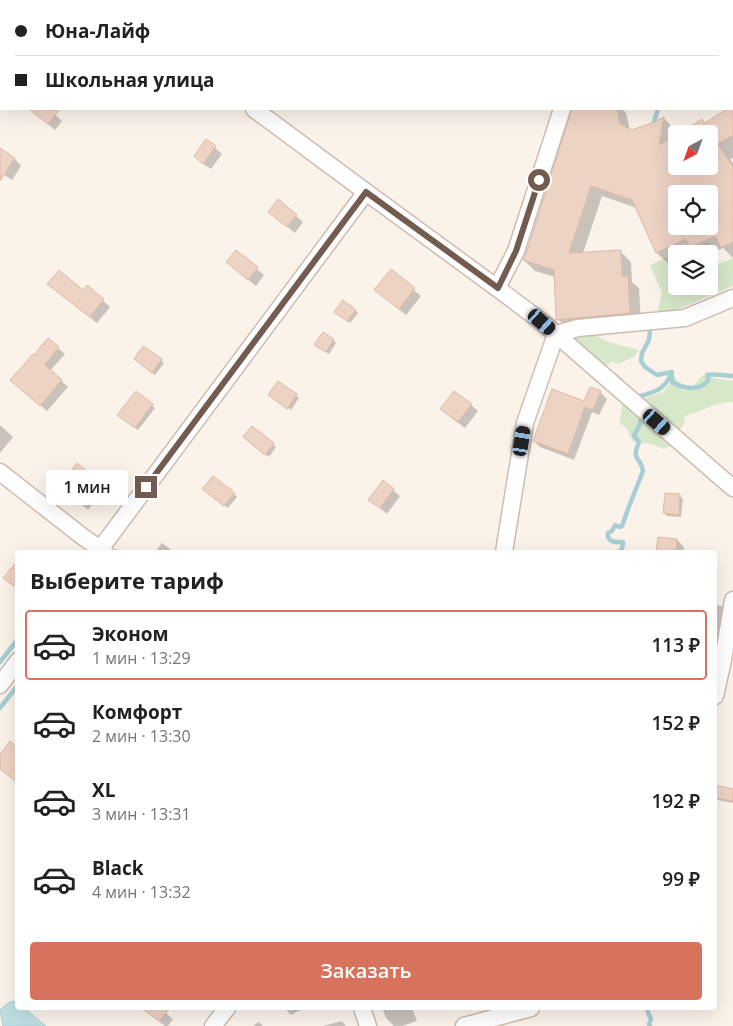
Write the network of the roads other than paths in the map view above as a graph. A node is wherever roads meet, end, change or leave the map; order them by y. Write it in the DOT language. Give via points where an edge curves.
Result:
graph roads {
  1 [pos="255,110"];
  2 [pos="562,110"];
  3 [pos="366,192"];
  4 [pos="498,288"];
  5 [pos="733,298"];
  6 [pos="556,334"];
  7 [pos="0,472"];
  8 [pos="733,488"];
  9 [pos="100,550"];
  10 [pos="102,550"];
  11 [pos="504,550"];
  12 [pos="733,600"];
  13 [pos="15,666"];
  14 [pos="0,685"];
  15 [pos="717,687"];
  16 [pos="225,1010"];
  17 [pos="363,1010"];
  18 [pos="524,1010"];
  19 [pos="213,1026"];
  20 [pos="368,1026"];
  21 [pos="464,1026"];
  1 -- 3 [label="street"];
  2 -- 4 [label="street" via="516,251"];
  3 -- 4 [label="street"];
  3 -- 10 [label="street"];
  4 -- 6 [label="street"];
  5 -- 6 [label="street" via="685,318 578,328"];
  6 -- 8 [label="street"];
  6 -- 11 [label="street" via="525,423"];
  7 -- 9 [label="street"];
  12 -- 15 [label="street"];
  13 -- 14 [label="street"];
  16 -- 19 [label="street"];
  17 -- 20 [label="street"];
  18 -- 21 [label="street"];
}
